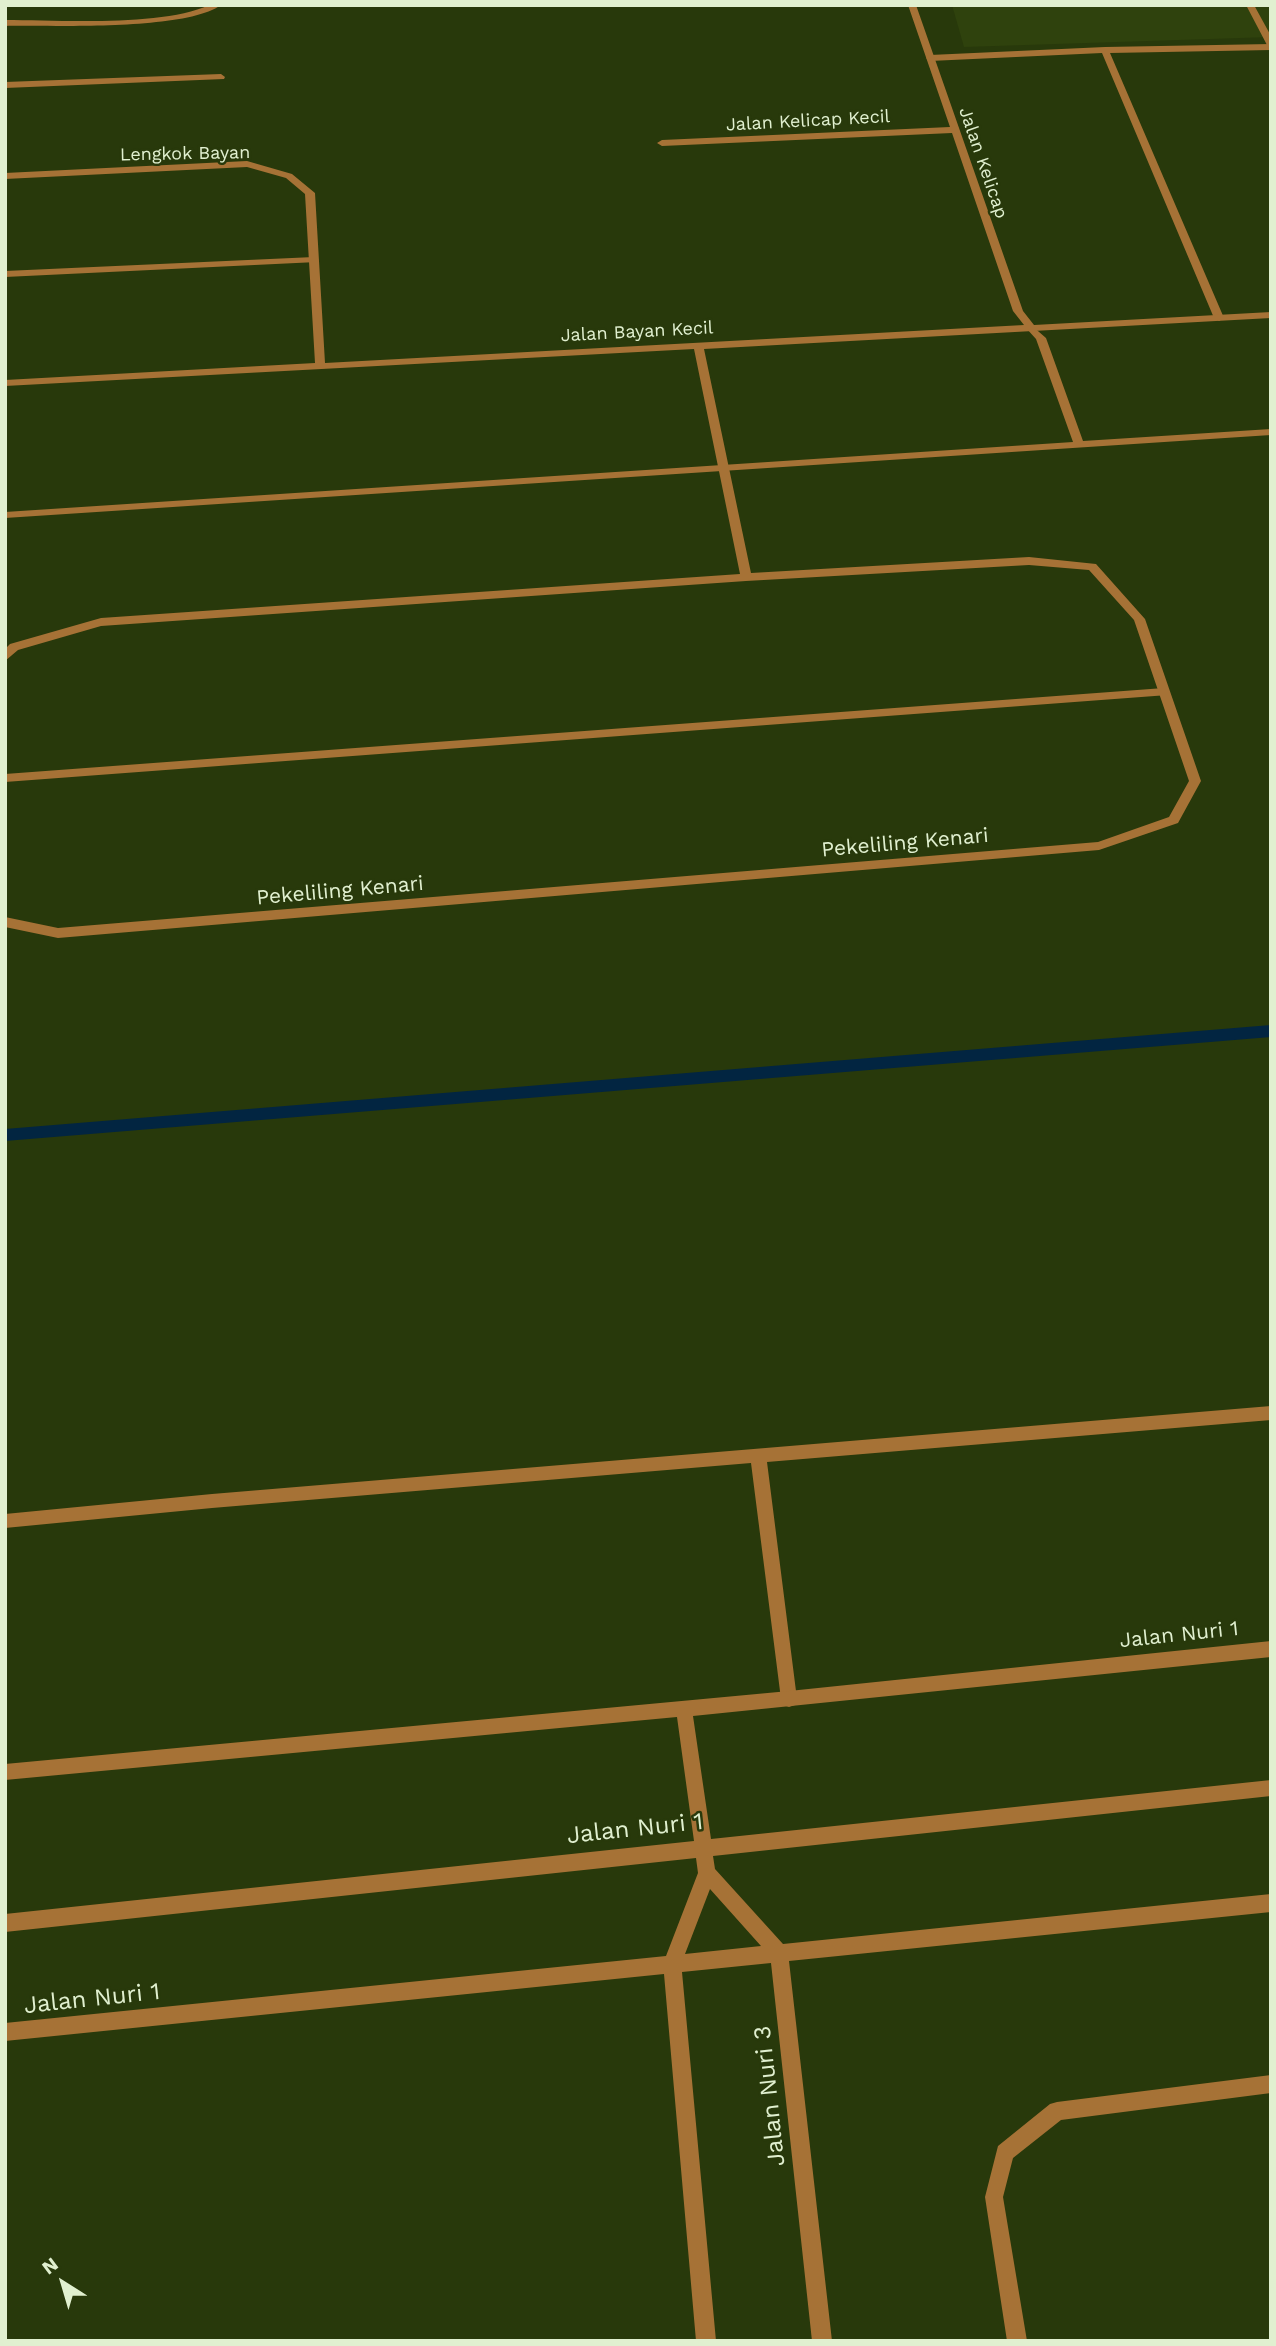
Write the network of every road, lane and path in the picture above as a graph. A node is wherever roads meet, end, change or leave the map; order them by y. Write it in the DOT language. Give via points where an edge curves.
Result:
graph roads {
  1 [pos="216,5"];
  2 [pos="912,5"];
  3 [pos="1250,5"];
  4 [pos="5,23"];
  5 [pos="1271,46"];
  6 [pos="1105,50"];
  7 [pos="930,58"];
  8 [pos="221,77"];
  9 [pos="5,85"];
  10 [pos="954,130"];
  11 [pos="662,143"];
  12 [pos="5,176"];
  13 [pos="314,260"];
  14 [pos="5,274"];
  15 [pos="1271,315"];
  16 [pos="1219,318"];
  17 [pos="1031,328"];
  18 [pos="698,346"];
  19 [pos="320,367"];
  20 [pos="5,384"];
  21 [pos="1271,432"];
  22 [pos="1079,444"];
  23 [pos="723,468"];
  24 [pos="5,515"];
  25 [pos="746,577"];
  26 [pos="5,657"];
  27 [pos="1164,692"];
  28 [pos="5,778"];
  29 [pos="5,922"];
  30 [pos="1271,1413"];
  31 [pos="758,1455"];
  32 [pos="5,1521"];
  33 [pos="1271,1649"];
  34 [pos="789,1699"];
  35 [pos="684,1709"];
  36 [pos="5,1772"];
  37 [pos="1271,1788"];
  38 [pos="704,1846"];
  39 [pos="707,1873"];
  40 [pos="1271,1903"];
  41 [pos="5,1923"];
  42 [pos="779,1954"];
  43 [pos="672,1964"];
  44 [pos="5,2032"];
  45 [pos="1271,2084"];
  46 [pos="706,2341"];
  47 [pos="822,2341"];
  48 [pos="1017,2341"];
  1 -- 4 [label="street" via="208,12 170,18"];
  2 -- 7 [label="street, Jalan Kelicap"];
  3 -- 5 [label="street"];
  5 -- 6 [label="street"];
  6 -- 7 [label="street"];
  6 -- 16 [label="street"];
  7 -- 10 [label="street, Jalan Kelicap"];
  8 -- 9 [label="street"];
  10 -- 11 [label="street, Jalan Kelicap Kecil"];
  10 -- 17 [label="street, Jalan Kelicap" via="1018,311"];
  12 -- 13 [label="street, Lengkok Bayan" via="247,164 289,176 310,193"];
  13 -- 14 [label="street"];
  13 -- 19 [label="street, Lengkok Bayan"];
  15 -- 16 [label="street, Jalan Bayan Kecil"];
  16 -- 17 [label="street, Jalan Bayan Kecil"];
  17 -- 18 [label="street, Jalan Bayan Kecil"];
  17 -- 22 [label="street, Jalan Kelicap" via="1041,338"];
  18 -- 19 [label="street, Jalan Bayan Kecil"];
  18 -- 23 [label="street"];
  19 -- 20 [label="street, Jalan Bayan Kecil"];
  21 -- 22 [label="street"];
  22 -- 23 [label="street"];
  23 -- 24 [label="street"];
  23 -- 25 [label="street"];
  25 -- 26 [label="street, Pekeliling Kenari" via="101,622 14,647"];
  25 -- 27 [label="street, Pekeliling Kenari" via="1029,562 1092,567 1139,619"];
  27 -- 28 [label="street"];
  27 -- 29 [label="street, Pekeliling Kenari" via="1195,781 1174,821 1099,846 58,933"];
  30 -- 31 [label="street"];
  31 -- 32 [label="street"];
  31 -- 34 [label="street"];
  33 -- 34 [label="street, Jalan Nuri 1"];
  34 -- 35 [label="street, Jalan Nuri 1"];
  35 -- 36 [label="street, Jalan Nuri 1"];
  35 -- 38 [label="street"];
  37 -- 38 [label="street, Jalan Nuri 1"];
  38 -- 39 [label="street"];
  38 -- 41 [label="street, Jalan Nuri 1"];
  39 -- 42 [label="street"];
  39 -- 43 [label="street"];
  40 -- 42 [label="street, Jalan Nuri 1"];
  42 -- 43 [label="street, Jalan Nuri 1"];
  42 -- 47 [label="street, Jalan Nuri 3"];
  43 -- 44 [label="street, Jalan Nuri 1"];
  43 -- 46 [label="street"];
  45 -- 48 [label="street" via="1057,2111 1005,2152 994,2197"];
}
